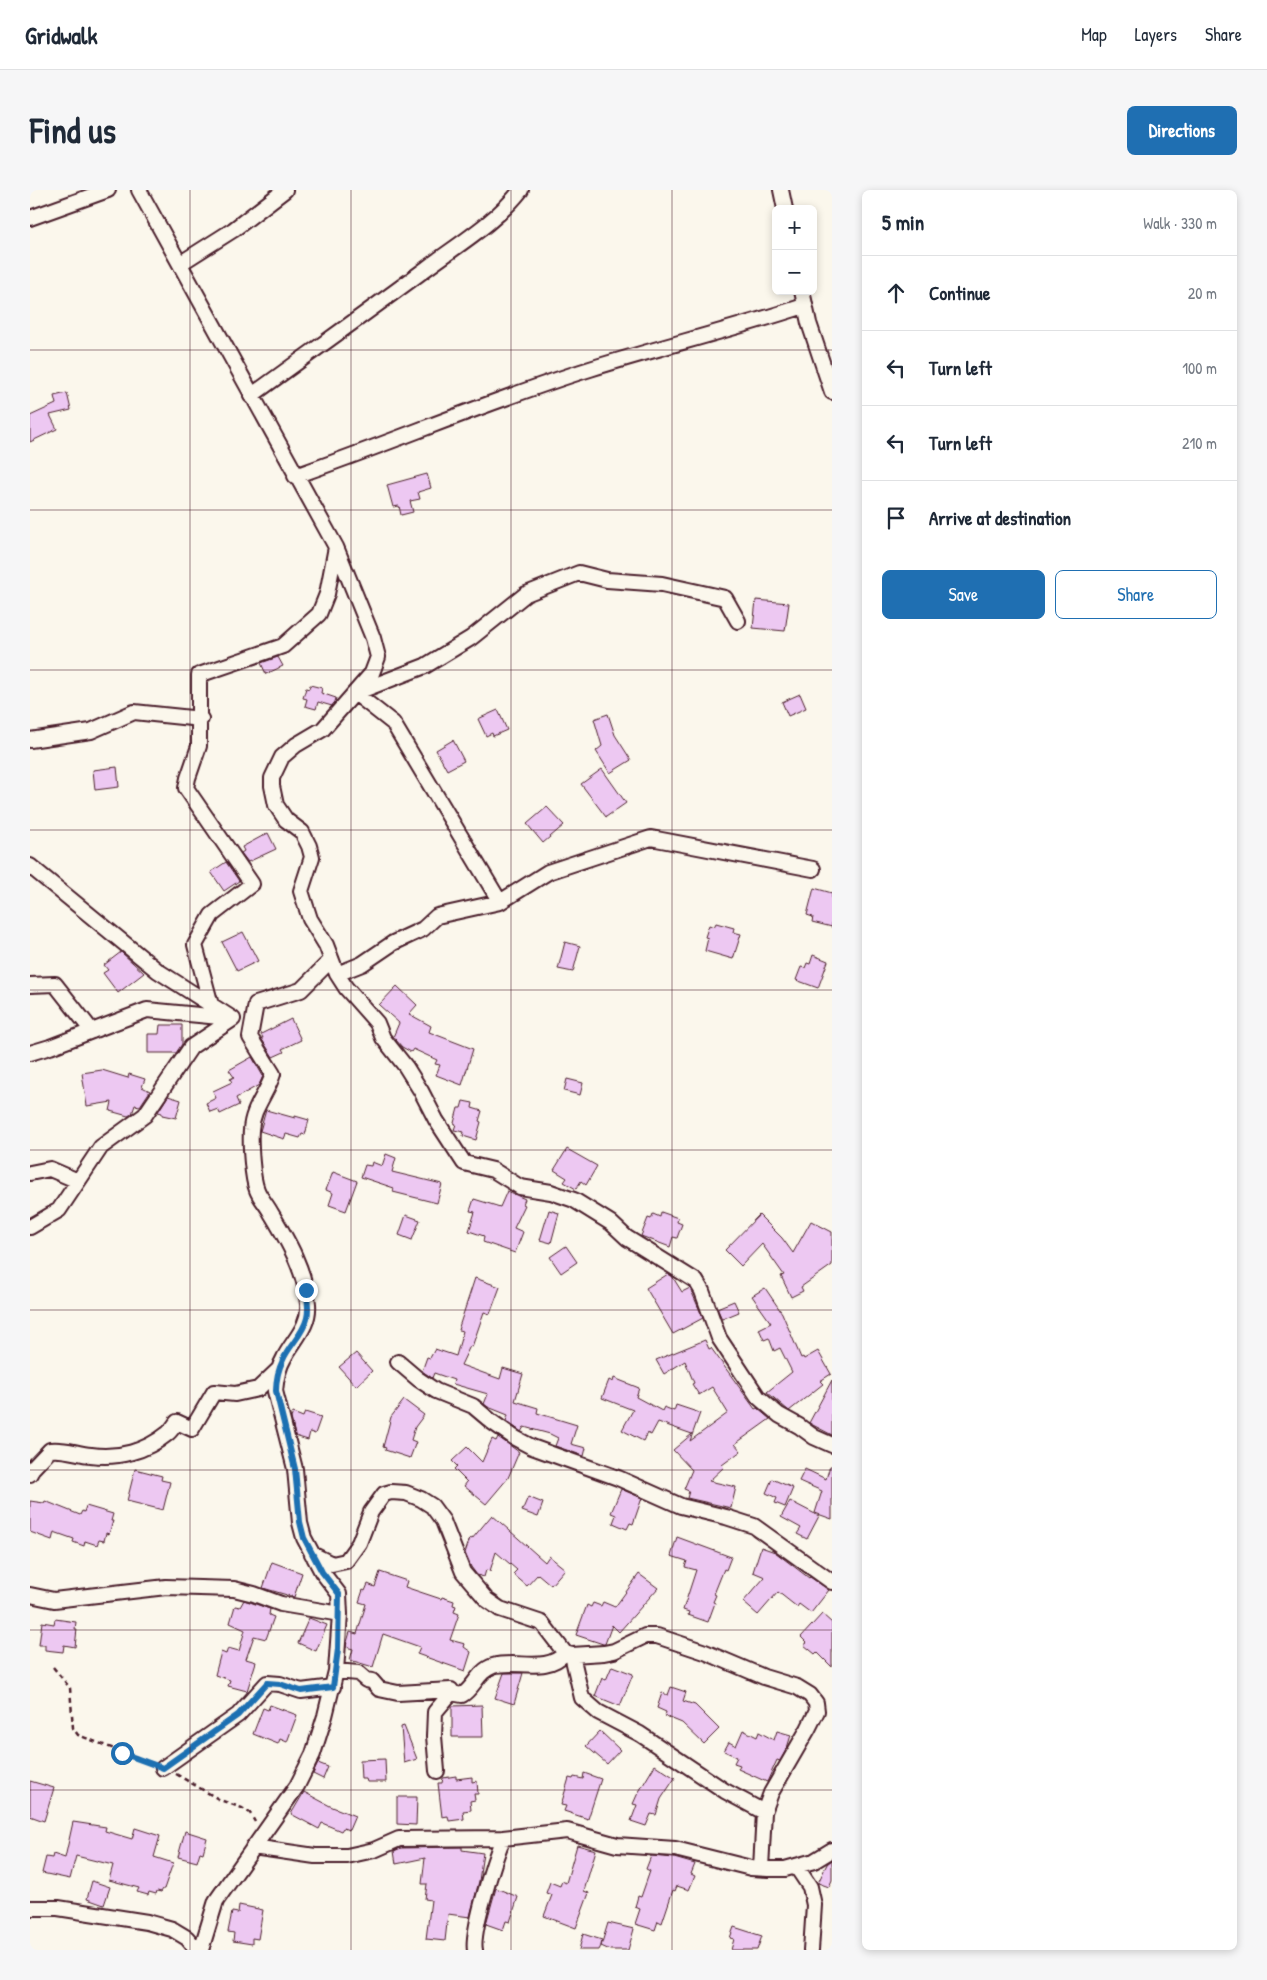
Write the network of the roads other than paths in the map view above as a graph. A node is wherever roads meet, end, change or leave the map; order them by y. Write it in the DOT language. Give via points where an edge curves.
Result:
graph roads {
  1 [pos="108,190"];
  2 [pos="139,190"];
  3 [pos="285,190"];
  4 [pos="521,190"];
  5 [pos="781,190"];
  6 [pos="784,205"];
  7 [pos="30,218"];
  8 [pos="181,263"];
  9 [pos="803,295"];
  10 [pos="804,306"];
  11 [pos="832,392"];
  12 [pos="251,396"];
  13 [pos="295,476"];
  14 [pos="336,548"];
  15 [pos="738,621"];
  16 [pos="355,693"];
  17 [pos="201,719"];
  18 [pos="30,740"];
  19 [pos="30,866"];
  20 [pos="813,869"];
  21 [pos="500,902"];
  22 [pos="331,960"];
  23 [pos="337,974"];
  24 [pos="30,985"];
  25 [pos="211,1004"];
  26 [pos="233,1018"];
  27 [pos="92,1031"];
  28 [pos="30,1053"];
  29 [pos="30,1173"];
  30 [pos="78,1182"];
  31 [pos="30,1227"];
  32 [pos="398,1362"];
  33 [pos="280,1368"];
  34 [pos="832,1445"];
  35 [pos="30,1474"];
  36 [pos="311,1554"];
  37 [pos="832,1582"];
  38 [pos="30,1595"];
  39 [pos="340,1614"];
  40 [pos="569,1654"];
  41 [pos="336,1670"];
  42 [pos="333,1687"];
  43 [pos="451,1693"];
  44 [pos="163,1768"];
  45 [pos="437,1771"];
  46 [pos="764,1812"];
  47 [pos="503,1838"];
  48 [pos="253,1847"];
  49 [pos="832,1850"];
  50 [pos="796,1866"];
  51 [pos="761,1868"];
  52 [pos="30,1908"];
  53 [pos="199,1950"];
  54 [pos="475,1950"];
  55 [pos="812,1950"];
  1 -- 7 [label="street"];
  2 -- 8 [label="street"];
  3 -- 8 [label="street" via="233,230"];
  4 -- 12 [label="street" via="488,223"];
  5 -- 6 [label="street"];
  8 -- 12 [label="street"];
  9 -- 10 [label="street"];
  10 -- 11 [label="street"];
  10 -- 13 [label="street" via="590,369"];
  12 -- 13 [label="street"];
  13 -- 14 [label="street"];
  14 -- 16 [label="street" via="378,657 372,673"];
  14 -- 17 [label="street" via="327,594 319,614 283,646 199,675"];
  15 -- 16 [label="street" via="724,598 662,584 607,580 579,573 526,594 471,638 425,666"];
  16 -- 21 [label="street" via="393,723"];
  16 -- 22 [label="street" via="323,730 282,757 272,778 276,805 286,820 302,832 309,846 312,857 301,892 310,919"];
  17 -- 18 [label="street" via="134,712 91,731"];
  17 -- 25 [label="street" via="200,746 186,788 252,884 212,915 195,945"];
  19 -- 25 [label="street" via="158,971"];
  20 -- 21 [label="street" via="651,838 548,872"];
  21 -- 23 [label="street" via="437,916 423,930 392,943 362,964"];
  22 -- 23 [label="street"];
  22 -- 33 [label="street" via="301,990 256,1004 250,1037 273,1074 256,1108 251,1130 254,1181 301,1270 308,1306 302,1332"];
  23 -- 34 [label="street" via="377,1023 383,1038 406,1067 464,1163 494,1170 520,1187 574,1200 611,1223 627,1238 691,1277 702,1291 719,1338 758,1397 780,1415"];
  24 -- 27 [label="street" via="55,984"];
  25 -- 26 [label="street"];
  26 -- 27 [label="street" via="147,1010"];
  26 -- 30 [label="street" via="191,1047 145,1115 102,1146"];
  27 -- 28 [label="street"];
  29 -- 30 [label="street" via="50,1169"];
  30 -- 31 [label="street" via="59,1210"];
  32 -- 37 [label="street" via="418,1379 473,1406 532,1447 618,1478 681,1506 754,1526"];
  33 -- 35 [label="street" via="258,1389 235,1394 214,1392 192,1429 178,1422 168,1434 151,1445 123,1455 50,1450"];
  33 -- 36 [label="street" via="276,1396 295,1469 300,1522"];
  36 -- 39 [label="street" via="339,1594"];
  36 -- 40 [label="street" via="332,1564 346,1561 384,1494 406,1493 432,1506 443,1521 463,1572 486,1600 542,1623"];
  38 -- 39 [label="street" via="54,1600 166,1587 234,1589 281,1604"];
  39 -- 41 [label="street"];
  40 -- 43 [label="street" via="545,1664 494,1666 480,1675 462,1696"];
  40 -- 46 [label="street" via="582,1698 598,1712 640,1734 725,1791"];
  40 -- 46 [label="street" via="614,1651 645,1636 657,1636 797,1687 810,1695 817,1711 771,1793"];
  41 -- 42 [label="street"];
  41 -- 43 [label="street" via="358,1673 379,1689 398,1693 451,1690"];
  42 -- 44 [label="street" via="301,1691 267,1683 238,1715"];
  42 -- 48 [label="street" via="313,1754 297,1786"];
  43 -- 45 [label="street" via="435,1712"];
  46 -- 51 [label="street"];
  47 -- 48 [label="street" via="399,1839 374,1850 347,1856 315,1856"];
  47 -- 51 [label="street" via="567,1832 617,1845 674,1849"];
  47 -- 54 [label="street" via="494,1860"];
  48 -- 53 [label="street" via="216,1901"];
  49 -- 50 [label="street" via="814,1861"];
  50 -- 51 [label="street"];
  50 -- 55 [label="street" via="810,1886 814,1905"];
  52 -- 53 [label="street" via="58,1908 146,1922 172,1929"];
}
